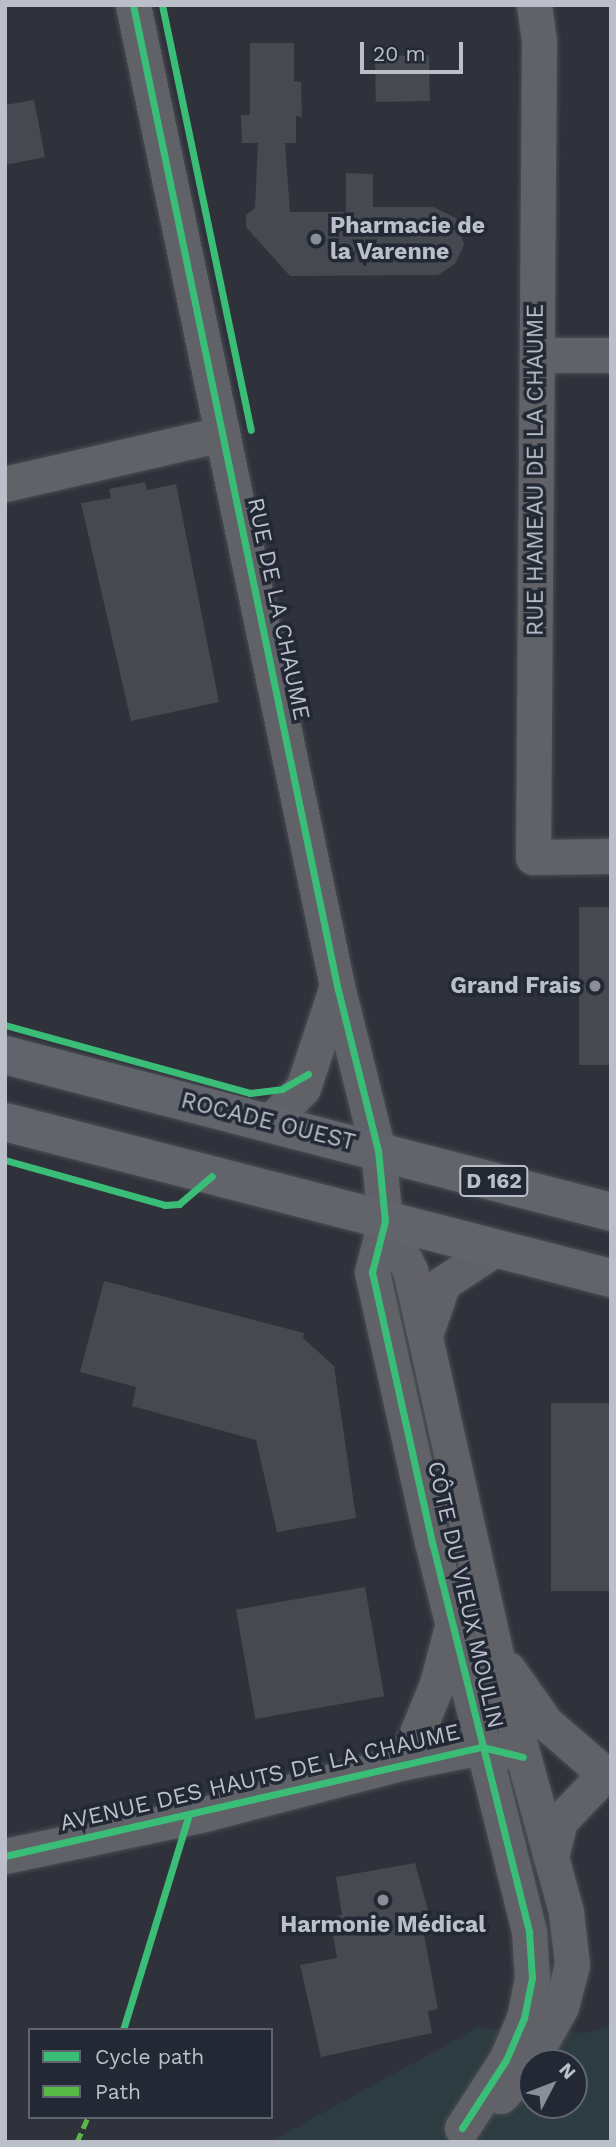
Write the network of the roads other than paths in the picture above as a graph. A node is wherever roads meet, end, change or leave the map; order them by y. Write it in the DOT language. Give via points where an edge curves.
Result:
graph roads {
  1 [pos="133,5"];
  2 [pos="534,5"];
  3 [pos="537,355"];
  4 [pos="611,355"];
  5 [pos="222,434"];
  6 [pos="5,484"];
  7 [pos="611,856"];
  8 [pos="337,986"];
  9 [pos="5,1055"];
  10 [pos="5,1122"];
  11 [pos="270,1122"];
  12 [pos="378,1150"];
  13 [pos="611,1212"];
  14 [pos="385,1221"];
  15 [pos="496,1248"];
  16 [pos="611,1278"];
  17 [pos="425,1335"];
  18 [pos="452,1626"];
  19 [pos="495,1648"];
  20 [pos="482,1747"];
  21 [pos="523,1757"];
  22 [pos="405,1762"];
  23 [pos="5,1856"];
  24 [pos="551,1858"];
  25 [pos="453,2135"];
  1 -- 5 [label="street, RUE DE LA CHAUME"];
  2 -- 3 [label="street, RUE HAMEAU DE LA CHAUME" via="539,41"];
  3 -- 4 [label="street"];
  3 -- 7 [label="street, RUE HAMEAU DE LA CHAUME" via="533,857"];
  5 -- 6 [label="street"];
  5 -- 8 [label="street, RUE DE LA CHAUME"];
  8 -- 11 [label="street" via="303,1088"];
  8 -- 12 [label="street, RUE DE LA CHAUME"];
  9 -- 11 [label="main road, ROCADE OUEST / D 162"];
  10 -- 14 [label="main road"];
  11 -- 12 [label="main road, ROCADE OUEST / D 162"];
  12 -- 13 [label="main road, ROCADE OUEST / D 162"];
  12 -- 14 [label="street, RUE DE LA CHAUME"];
  14 -- 15 [label="main road"];
  14 -- 17 [label="street, CÔTE DU VIEUX MOULIN" via="410,1270"];
  14 -- 18 [label="street, CÔTE DU VIEUX MOULIN" via="372,1272"];
  15 -- 16 [label="main road"];
  15 -- 17 [label="street" via="443,1283"];
  17 -- 19 [label="street, CÔTE DU VIEUX MOULIN"];
  18 -- 20 [label="street, CÔTE DU VIEUX MOULIN"];
  18 -- 22 [label="street" via="437,1684"];
  19 -- 21 [label="street, CÔTE DU VIEUX MOULIN"];
  19 -- 24 [label="street" via="546,1723 605,1774 560,1821"];
  20 -- 21 [label="street, AVENUE DES HAUTS DE LA CHAUME"];
  20 -- 22 [label="street, AVENUE DES HAUTS DE LA CHAUME"];
  20 -- 25 [label="street, CÔTE DU VIEUX MOULIN" via="521,1891 532,1978 506,2060"];
  21 -- 24 [label="street, CÔTE DU VIEUX MOULIN"];
  22 -- 23 [label="street, AVENUE DES HAUTS DE LA CHAUME" via="196,1816"];
  24 -- 25 [label="street, CÔTE DU VIEUX MOULIN" via="572,1965 561,2007 526,2069"];
}
